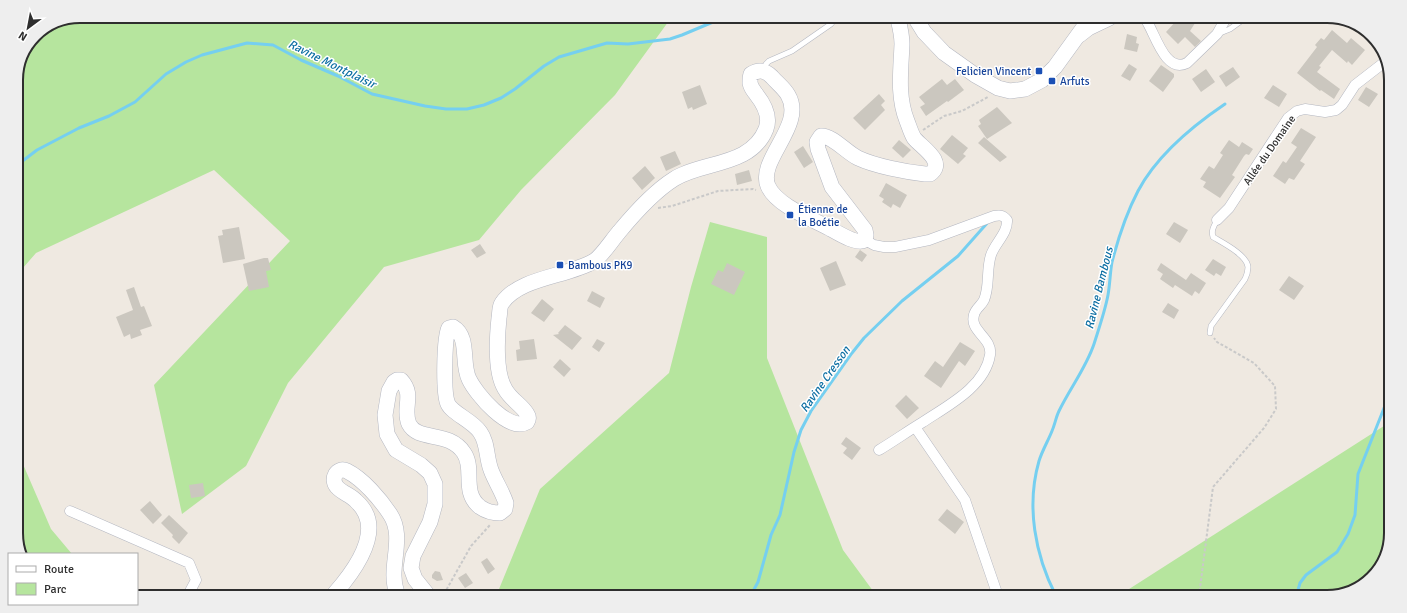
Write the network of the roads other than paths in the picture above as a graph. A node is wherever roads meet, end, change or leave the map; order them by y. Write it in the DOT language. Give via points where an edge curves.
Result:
graph roads {
  1 [pos="832,23"];
  2 [pos="899,23"];
  3 [pos="918,23"];
  4 [pos="1087,23"];
  5 [pos="1105,23"];
  6 [pos="1148,23"];
  7 [pos="1223,23"];
  8 [pos="1237,23"];
  9 [pos="1217,34"];
  10 [pos="1068,48"];
  11 [pos="1382,64"];
  12 [pos="764,71"];
  13 [pos="1217,220"];
  14 [pos="865,240"];
  15 [pos="1210,333"];
  16 [pos="915,427"];
  17 [pos="879,450"];
  18 [pos="70,512"];
  19 [pos="191,590"];
  20 [pos="338,590"];
  21 [pos="398,590"];
  22 [pos="424,590"];
  23 [pos="996,590"];
  1 -- 12 [label="lane" via="792,51 769,60"];
  2 -- 14 [label="main road" via="902,42 899,80 902,103 914,137 934,158 935,169 930,174 918,173 874,163 857,157 827,137 818,138 818,149 832,187 865,230"];
  3 -- 10 [label="main road" via="944,53 975,76 999,89 1010,91 1024,89 1042,80"];
  4 -- 10 [label="main road"];
  5 -- 10 [label="street" via="1090,30"];
  6 -- 9 [label="street" via="1164,55 1177,66 1187,63"];
  7 -- 9 [label="street"];
  8 -- 9 [label="lane"];
  11 -- 13 [label="street, Allée du Domaine" via="1355,85 1342,106 1336,110 1297,110 1288,118 1229,208"];
  12 -- 14 [label="main road" via="780,85 792,107 788,126 768,166 768,186 784,204 845,237 858,242"];
  12 -- 22 [label="main road" via="751,74 750,82 766,109 768,119 764,133 755,146 733,159 682,174 659,191 620,230 596,260 581,268 524,285 509,295 501,305 497,340 499,375 504,388 527,414 529,420 524,424 516,424 492,409 468,378 460,333 453,327 446,332 448,404 475,426 483,438 490,469 506,503 500,513 486,511 474,500 469,487 468,458 459,446 446,438 418,432 409,424 406,413 409,395 401,380 394,382 389,391 385,415 387,434 396,450 421,465 430,473 435,484 435,504 430,522 413,556 411,568 415,579"];
  13 -- 15 [label="lane" via="1213,227 1213,237 1245,260 1248,273 1211,326"];
  14 -- 16 [label="street" via="874,245 895,247 929,240 994,216 1004,216 1007,220 1006,229 996,245 989,265 987,292 973,320 990,346 987,365 974,385 953,404"];
  16 -- 17 [label="street"];
  16 -- 23 [label="street" via="965,500"];
  18 -- 19 [label="street" via="189,563 196,580"];
  20 -- 21 [label="main road" via="363,552 368,542 370,526 366,513 357,501 336,486 334,475 342,470 362,483 391,515 397,533 394,568"];
}
